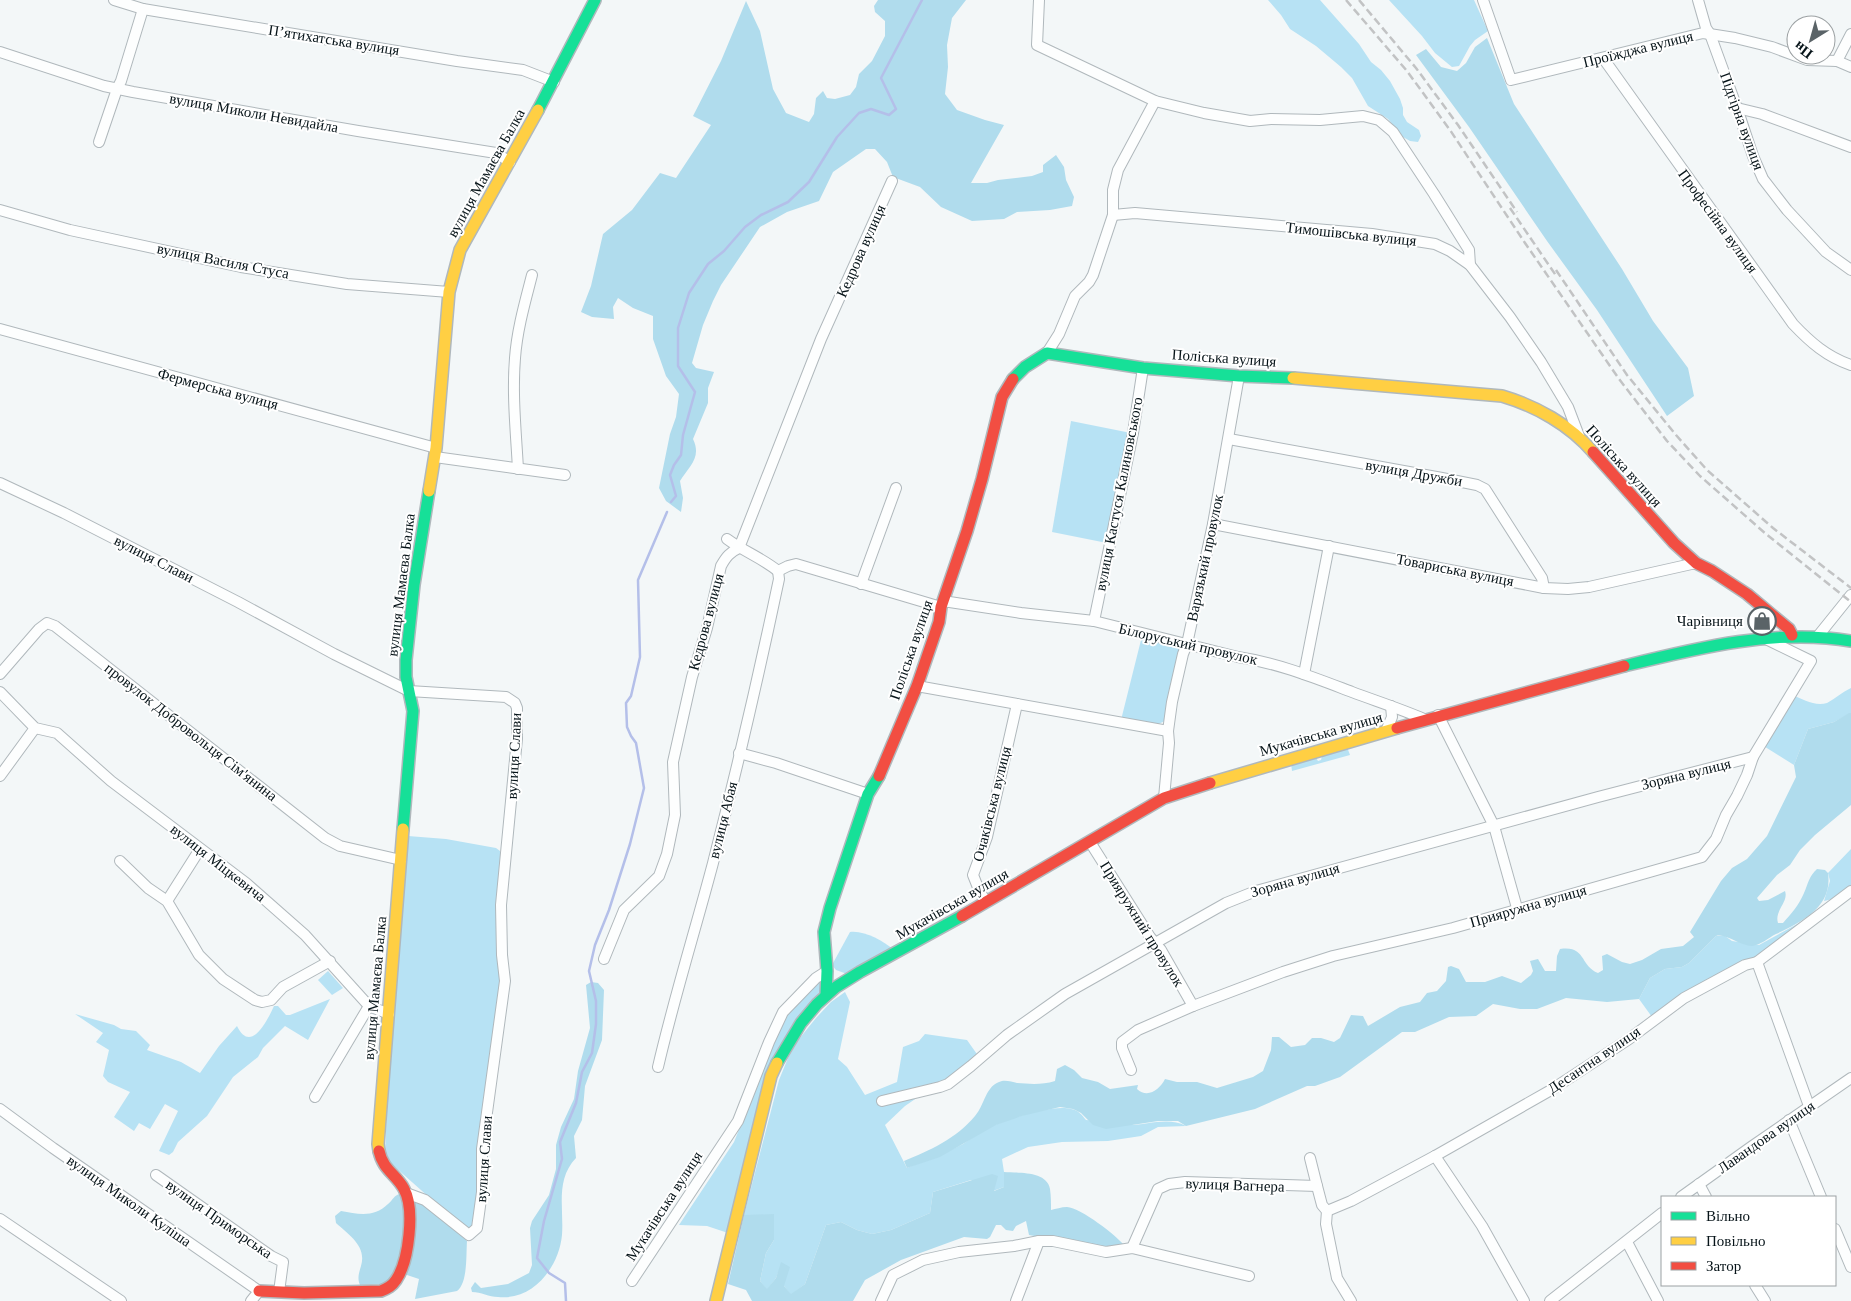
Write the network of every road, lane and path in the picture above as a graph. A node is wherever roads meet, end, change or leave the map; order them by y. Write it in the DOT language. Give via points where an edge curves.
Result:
graph roads {
  1 [pos="114,0"];
  2 [pos="595,0"];
  3 [pos="1039,0"];
  4 [pos="1483,0"];
  5 [pos="1698,0"];
  6 [pos="143,10"];
  7 [pos="1710,34"];
  8 [pos="1851,34"];
  9 [pos="0,52"];
  10 [pos="1602,58"];
  11 [pos="1837,61"];
  12 [pos="1851,67"];
  13 [pos="554,82"];
  14 [pos="116,88"];
  15 [pos="1155,101"];
  16 [pos="1737,108"];
  17 [pos="99,142"];
  18 [pos="1851,147"];
  19 [pos="510,162"];
  20 [pos="892,181"];
  21 [pos="0,210"];
  22 [pos="1113,215"];
  23 [pos="1470,265"];
  24 [pos="1851,270"];
  25 [pos="532,275"];
  26 [pos="449,292"];
  27 [pos="0,329"];
  28 [pos="1047,353"];
  29 [pos="1851,364"];
  30 [pos="1142,368"];
  31 [pos="1239,376"];
  32 [pos="1579,436"];
  33 [pos="1229,438"];
  34 [pos="436,453"];
  35 [pos="518,469"];
  36 [pos="565,475"];
  37 [pos="0,483"];
  38 [pos="896,488"];
  39 [pos="1213,524"];
  40 [pos="727,539"];
  41 [pos="1329,546"];
  42 [pos="739,548"];
  43 [pos="1696,563"];
  44 [pos="778,571"];
  45 [pos="861,584"];
  46 [pos="1544,588"];
  47 [pos="1851,595"];
  48 [pos="942,604"];
  49 [pos="1094,621"];
  50 [pos="1792,635"];
  51 [pos="1818,636"];
  52 [pos="1763,637"];
  53 [pos="1851,641"];
  54 [pos="1187,644"];
  55 [pos="0,674"];
  56 [pos="1304,674"];
  57 [pos="917,686"];
  58 [pos="409,690"];
  59 [pos="0,692"];
  60 [pos="1017,704"];
  61 [pos="1391,706"];
  62 [pos="1438,716"];
  63 [pos="1424,719"];
  64 [pos="34,728"];
  65 [pos="1168,731"];
  66 [pos="1386,731"];
  67 [pos="740,753"];
  68 [pos="1753,757"];
  69 [pos="0,776"];
  70 [pos="868,794"];
  71 [pos="1164,798"];
  72 [pos="1494,826"];
  73 [pos="1090,842"];
  74 [pos="200,849"];
  75 [pos="401,860"];
  76 [pos="120,861"];
  77 [pos="1851,891"];
  78 [pos="167,900"];
  79 [pos="986,902"];
  80 [pos="1517,908"];
  81 [pos="1156,944"];
  82 [pos="604,959"];
  83 [pos="330,961"];
  84 [pos="1756,962"];
  85 [pos="827,971"];
  86 [pos="826,995"];
  87 [pos="369,1006"];
  88 [pos="1193,1006"];
  89 [pos="388,1014"];
  90 [pos="658,1067"];
  91 [pos="1131,1070"];
  92 [pos="1851,1078"];
  93 [pos="315,1097"];
  94 [pos="882,1101"];
  95 [pos="1809,1106"];
  96 [pos="0,1109"];
  97 [pos="1790,1120"];
  98 [pos="1435,1156"];
  99 [pos="1310,1158"];
  100 [pos="156,1175"];
  101 [pos="1699,1184"];
  102 [pos="1316,1186"];
  103 [pos="406,1193"];
  104 [pos="1682,1196"];
  105 [pos="1705,1196"];
  106 [pos="1821,1196"];
  107 [pos="1327,1211"];
  108 [pos="1661,1214"];
  109 [pos="0,1219"];
  110 [pos="1836,1231"];
  111 [pos="1039,1242"];
  112 [pos="1628,1242"];
  113 [pos="1132,1248"];
  114 [pos="1851,1267"];
  115 [pos="1249,1276"];
  116 [pos="632,1281"];
  117 [pos="1756,1286"];
  118 [pos="259,1291"];
  119 [pos="279,1292"];
  120 [pos="121,1301"];
  121 [pos="251,1301"];
  122 [pos="716,1301"];
  123 [pos="882,1301"];
  124 [pos="1016,1301"];
  125 [pos="1351,1301"];
  126 [pos="1524,1301"];
  127 [pos="1550,1301"];
  128 [pos="1658,1301"];
  129 [pos="1765,1301"];
  1 -- 6 [label="street, Пʼятихатська вулиця"];
  2 -- 13 [label="street, вулиця Мамаєва Балка"];
  3 -- 15 [label="street" via="1037,45"];
  4 -- 10 [label="street, Проїжджа вулиця" via="1511,80"];
  5 -- 7 [label="street, Підгірна вулиця"];
  6 -- 13 [label="street, Пʼятихатська вулиця" via="523,70"];
  6 -- 14 [label="street" via="121,82"];
  7 -- 10 [label="street, Проїжджа вулиця" via="1678,38"];
  7 -- 11 [label="street, Проїжджа вулиця" via="1772,47 1807,60"];
  7 -- 16 [label="street, Підгірна вулиця"];
  8 -- 11 [label="street"];
  9 -- 14 [label="street, вулиця Миколи Невидайла"];
  10 -- 29 [label="street, Професійна вулиця" via="1793,324 1813,345 1839,361"];
  11 -- 12 [label="street, Проїжджа вулиця"];
  13 -- 19 [label="street, вулиця Мамаєва Балка"];
  14 -- 17 [label="street"];
  14 -- 19 [label="street, вулиця Миколи Невидайла" via="496,153"];
  15 -- 22 [label="street" via="1118,170"];
  15 -- 23 [label="street" via="1250,121 1362,116 1379,120 1393,132 1434,194 1469,250"];
  16 -- 18 [label="street"];
  16 -- 24 [label="street, Підгірна вулиця" via="1763,179 1826,252"];
  19 -- 26 [label="street, вулиця Мамаєва Балка" via="460,250"];
  20 -- 42 [label="street, Кедрова вулиця" via="821,339"];
  21 -- 26 [label="street, вулиця Василя Стуса" via="70,230 241,267 346,284"];
  22 -- 23 [label="street, Тимошівська вулиця" via="1135,213 1372,234 1435,244"];
  22 -- 28 [label="street" via="1093,275 1075,296"];
  23 -- 32 [label="street, Тимошівська вулиця" via="1541,362 1568,407"];
  25 -- 35 [label="street" via="515,356"];
  26 -- 34 [label="street, вулиця Мамаєва Балка"];
  27 -- 34 [label="street, Фермерська вулиця"];
  28 -- 30 [label="street, Поліська вулиця"];
  28 -- 48 [label="street, Поліська вулиця" via="1010,381 1002,397 967,531"];
  30 -- 31 [label="street, Поліська вулиця"];
  30 -- 49 [label="street, вулиця Кастуся Калиновського" via="1133,433"];
  31 -- 32 [label="street, Поліська вулиця" via="1326,380 1502,396 1520,401"];
  31 -- 33 [label="street, Варязький провулок"];
  32 -- 43 [label="street, Поліська вулиця" via="1649,516"];
  33 -- 39 [label="street, Варязький провулок"];
  33 -- 46 [label="street, вулиця Дружби" via="1486,489 1542,578"];
  34 -- 35 [label="street, Фермерська вулиця"];
  34 -- 58 [label="street, вулиця Мамаєва Балка" via="414,585 406,660"];
  35 -- 36 [label="street, Фермерська вулиця"];
  37 -- 58 [label="street, вулиця Слави"];
  38 -- 45 [label="street"];
  39 -- 41 [label="street, Товариська вулиця"];
  39 -- 54 [label="street, Варязький провулок"];
  40 -- 42 [label="street"];
  41 -- 46 [label="street, Товариська вулиця"];
  41 -- 56 [label="street"];
  42 -- 44 [label="street"];
  42 -- 82 [label="street, Кедрова вулиця" via="725,558 721,566 692,677 673,762 675,815 667,854 659,876 624,910"];
  43 -- 46 [label="street, Товариська вулиця" via="1590,587"];
  43 -- 50 [label="street, Поліська вулиця" via="1747,594"];
  44 -- 45 [label="street, Білоруський провулок" via="796,564"];
  44 -- 67 [label="street, вулиця Абая" via="779,579"];
  45 -- 48 [label="street, Білоруський провулок"];
  47 -- 51 [label="street"];
  48 -- 49 [label="street, Білоруський провулок"];
  48 -- 57 [label="street, Поліська вулиця"];
  49 -- 54 [label="street, Білоруський провулок"];
  50 -- 51 [label="street, Мукачівська вулиця"];
  50 -- 52 [label="street, Мукачівська вулиця"];
  51 -- 53 [label="street, Мукачівська вулиця"];
  52 -- 62 [label="street, Мукачівська вулиця" via="1624,666"];
  52 -- 68 [label="street, Прияружна вулиця" via="1811,661"];
  54 -- 56 [label="street, Білоруський провулок"];
  54 -- 65 [label="street, Варязький провулок"];
  55 -- 75 [label="street, провулок Добровольця Сім'янина" via="39,629 46,623 55,626 325,838 340,846"];
  56 -- 61 [label="street, Білоруський провулок"];
  57 -- 60 [label="street"];
  57 -- 70 [label="street, Поліська вулиця"];
  58 -- 75 [label="street, вулиця Мамаєва Балка" via="413,711"];
  58 -- 103 [label="street, вулиця Слави" via="506,697 512,699 517,708 501,905 505,981 482,1149 482,1192 477,1228 469,1235 425,1200"];
  59 -- 64 [label="street"];
  60 -- 65 [label="street"];
  60 -- 79 [label="street, Очаківська вулиця" via="987,837 973,875"];
  61 -- 63 [label="street, Білоруський провулок"];
  61 -- 66 [label="street" via="1392,717"];
  62 -- 63 [label="street, Мукачівська вулиця"];
  62 -- 72 [label="street"];
  63 -- 66 [label="street, Мукачівська вулиця"];
  64 -- 69 [label="street"];
  64 -- 74 [label="street, вулиця Міцкевича" via="57,733 111,781"];
  65 -- 71 [label="street, Варязький провулок"];
  66 -- 71 [label="street, Мукачівська вулиця"];
  67 -- 70 [label="street"];
  67 -- 90 [label="street, вулиця Абая"];
  68 -- 72 [label="street, Зоряна вулиця"];
  68 -- 80 [label="street, Прияружна вулиця" via="1716,838 1702,857"];
  70 -- 85 [label="street, Поліська вулиця" via="824,932"];
  71 -- 73 [label="street, Мукачівська вулиця"];
  72 -- 80 [label="street"];
  72 -- 81 [label="street, Зоряна вулиця" via="1256,891 1226,903"];
  73 -- 79 [label="street, Мукачівська вулиця"];
  73 -- 81 [label="street, Прияружний провулок"];
  74 -- 78 [label="street"];
  74 -- 83 [label="street, вулиця Міцкевича" via="246,883"];
  75 -- 89 [label="street, вулиця Мамаєва Балка"];
  76 -- 78 [label="street" via="148,888"];
  77 -- 84 [label="street, Десантна вулиця"];
  78 -- 83 [label="street" via="199,955 223,979 255,1000 271,1000 282,987"];
  79 -- 86 [label="street, Мукачівська вулиця" via="845,980"];
  80 -- 88 [label="street, Прияружна вулиця" via="1453,928 1334,956"];
  81 -- 88 [label="street, Прияружний провулок"];
  81 -- 94 [label="street, Зоряна вулиця" via="1065,994 1007,1035 948,1084"];
  83 -- 87 [label="street, вулиця Міцкевича"];
  84 -- 95 [label="street"];
  84 -- 98 [label="street, Десантна вулиця" via="1684,998 1551,1090"];
  85 -- 86 [label="street"];
  85 -- 116 [label="street, Мукачівська вулиця" via="783,1012 738,1121"];
  86 -- 122 [label="street, Мукачівська вулиця" via="794,1031 771,1076"];
  87 -- 89 [label="street, вулиця Міцкевича"];
  87 -- 93 [label="street"];
  88 -- 91 [label="street, Прияружна вулиця" via="1138,1030 1122,1042"];
  89 -- 103 [label="street, вулиця Мамаєва Балка" via="378,1144 383,1163"];
  92 -- 95 [label="street, Лавандова вулиця"];
  95 -- 97 [label="street, Лавандова вулиця"];
  96 -- 118 [label="street, вулиця Миколи Куліша"];
  97 -- 101 [label="street, Лавандова вулиця"];
  97 -- 106 [label="street"];
  98 -- 107 [label="street, Десантна вулиця"];
  98 -- 126 [label="street" via="1482,1226"];
  99 -- 102 [label="street"];
  100 -- 119 [label="street, вулиця Приморська" via="283,1262"];
  101 -- 104 [label="street, Лавандова вулиця"];
  101 -- 105 [label="street"];
  102 -- 107 [label="street"];
  102 -- 113 [label="street, вулиця Вагнера" via="1169,1184 1158,1189"];
  103 -- 119 [label="street, вулиця Мамаєва Балка" via="408,1250 392,1286 381,1291"];
  107 -- 125 [label="street" via="1326,1224 1337,1278"];
  108 -- 112 [label="street"];
  109 -- 120 [label="street"];
  110 -- 114 [label="street"];
  111 -- 113 [label="street" via="1053,1241 1106,1252"];
  111 -- 123 [label="street" via="923,1260 893,1276"];
  111 -- 124 [label="street"];
  112 -- 127 [label="street"];
  112 -- 128 [label="street"];
  113 -- 115 [label="street"];
  117 -- 129 [label="street"];
  118 -- 119 [label="street, вулиця Мамаєва Балка"];
  118 -- 121 [label="street"];
}
